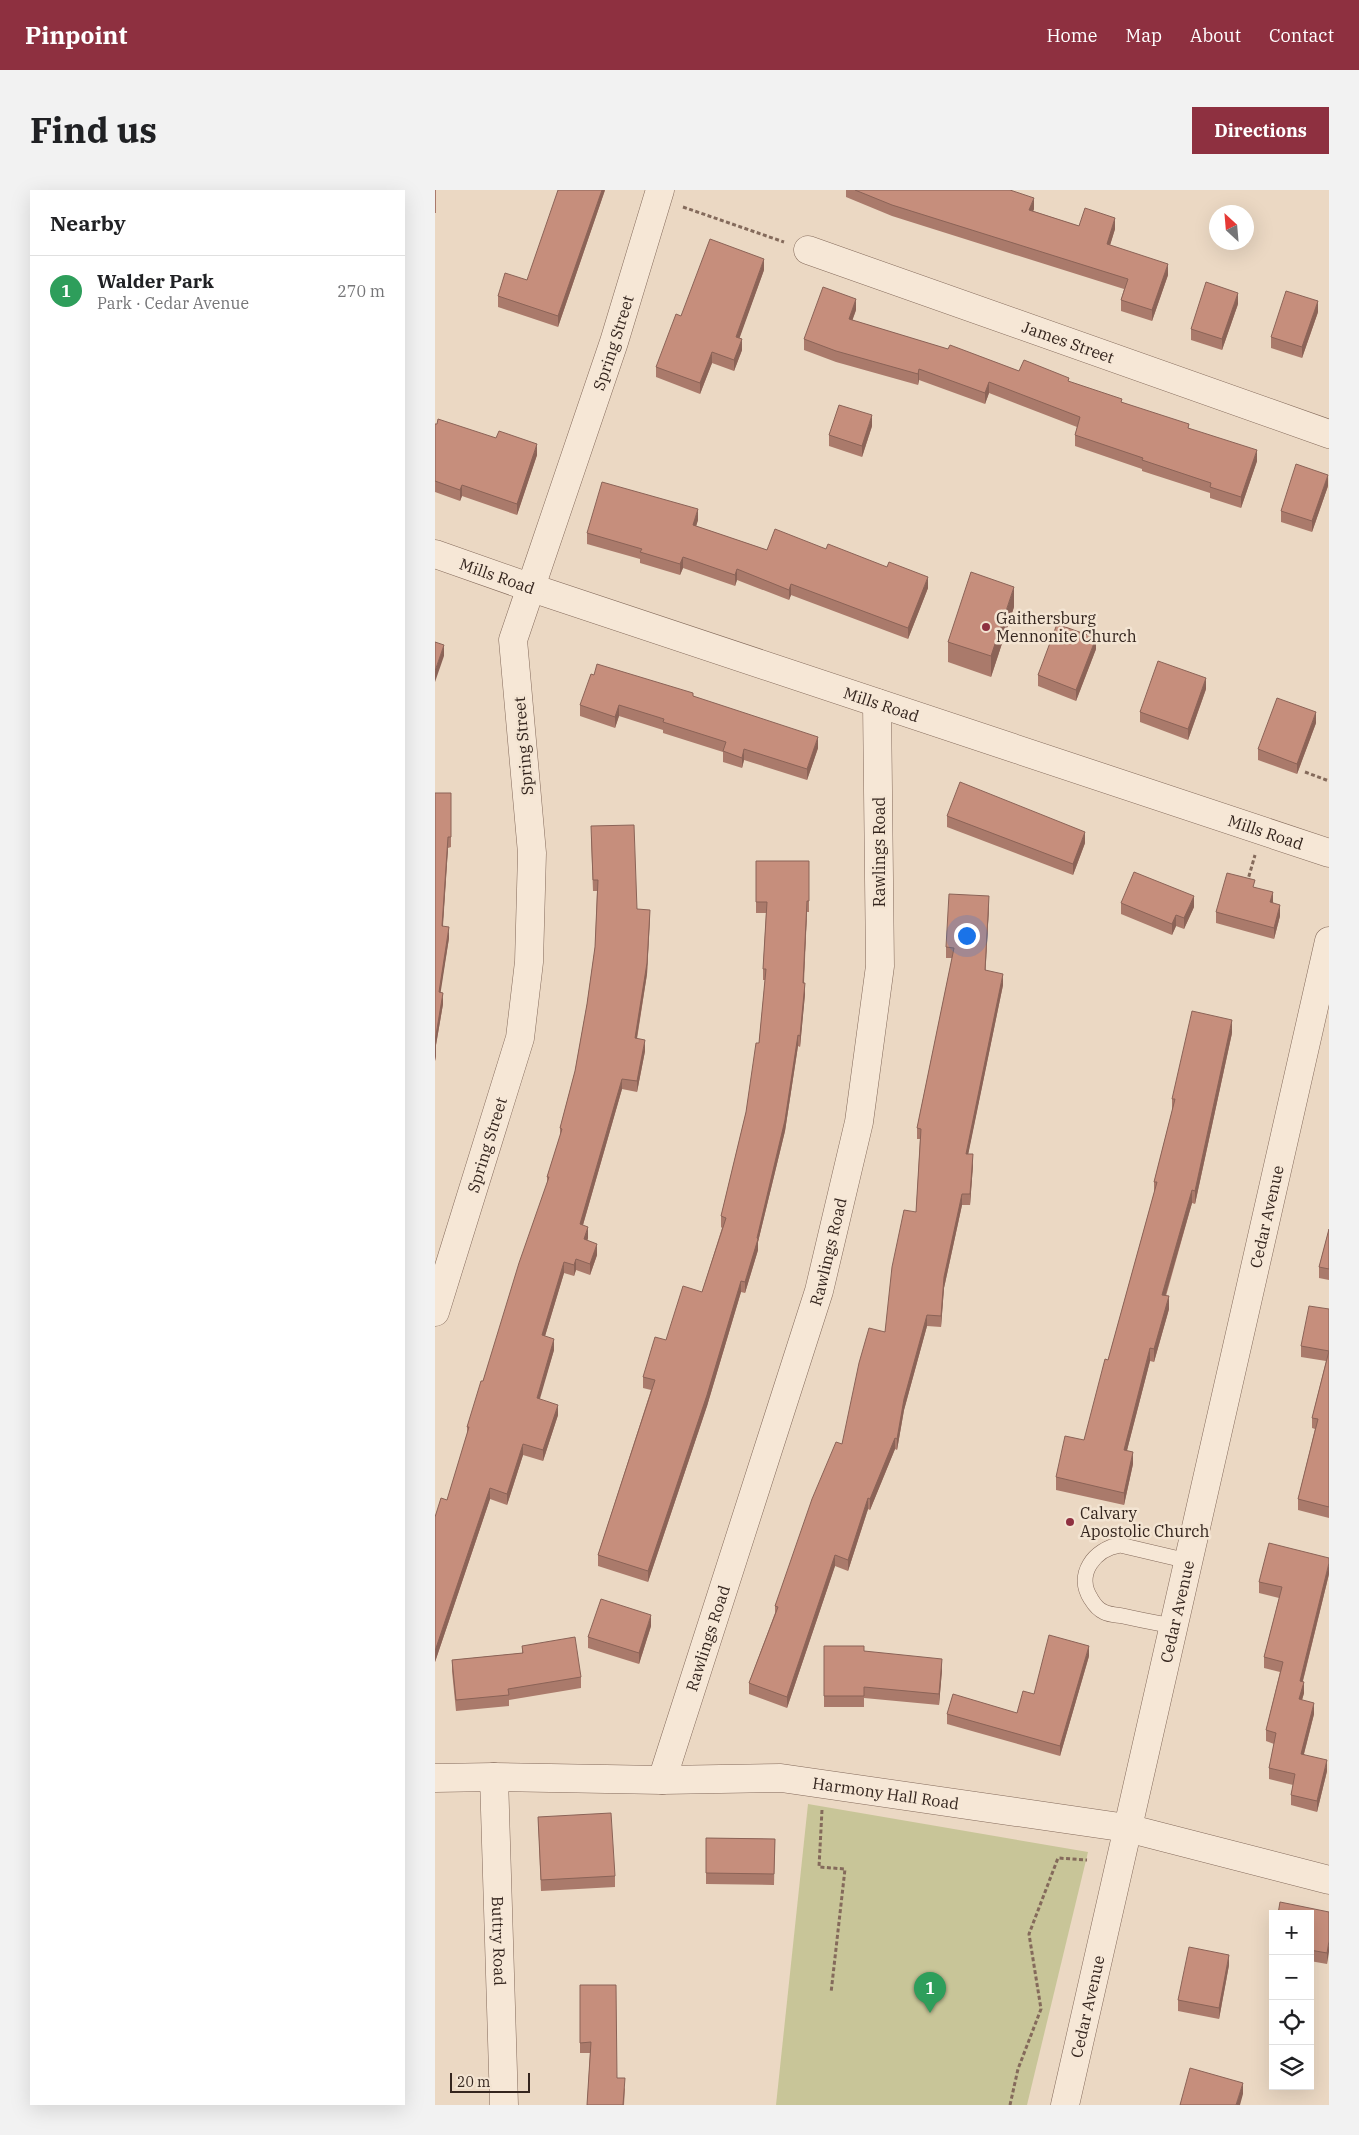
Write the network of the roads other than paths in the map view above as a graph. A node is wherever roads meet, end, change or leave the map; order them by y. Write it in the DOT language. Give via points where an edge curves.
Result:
graph roads {
  1 [pos="659,194"];
  2 [pos="808,250"];
  3 [pos="1329,434"];
  4 [pos="435,554"];
  5 [pos="532,588"];
  6 [pos="877,703"];
  7 [pos="1329,852"];
  8 [pos="1329,942"];
  9 [pos="435,1312"];
  10 [pos="1188,1561"];
  11 [pos="1173,1626"];
  12 [pos="494,1776"];
  13 [pos="435,1778"];
  14 [pos="662,1780"];
  15 [pos="1127,1828"];
  16 [pos="1329,1880"];
  17 [pos="504,2105"];
  18 [pos="1065,2105"];
  1 -- 5 [label="street, Spring Street" via="614,342"];
  2 -- 3 [label="street, James Street"];
  4 -- 5 [label="street, Mills Road"];
  5 -- 6 [label="street, Mills Road"];
  5 -- 9 [label="street, Spring Street" via="513,640 532,853 529,962 520,1038"];
  6 -- 7 [label="street, Mills Road"];
  6 -- 14 [label="street, Rawlings Road" via="879,966 859,1122 819,1292"];
  8 -- 10 [label="street, Cedar Avenue"];
  10 -- 11 [label="street, Cedar Avenue"];
  10 -- 11 [label="lane" via="1120,1545 1111,1546 1097,1555 1086,1572 1089,1596 1104,1612"];
  11 -- 15 [label="street, Cedar Avenue"];
  12 -- 13 [label="street, Harmony Hall Road"];
  12 -- 14 [label="street, Harmony Hall Road"];
  12 -- 17 [label="street, Buttry Road"];
  14 -- 15 [label="street, Harmony Hall Road" via="781,1778"];
  15 -- 16 [label="street, Harmony Hall Road"];
  15 -- 18 [label="street, Cedar Avenue"];
}
